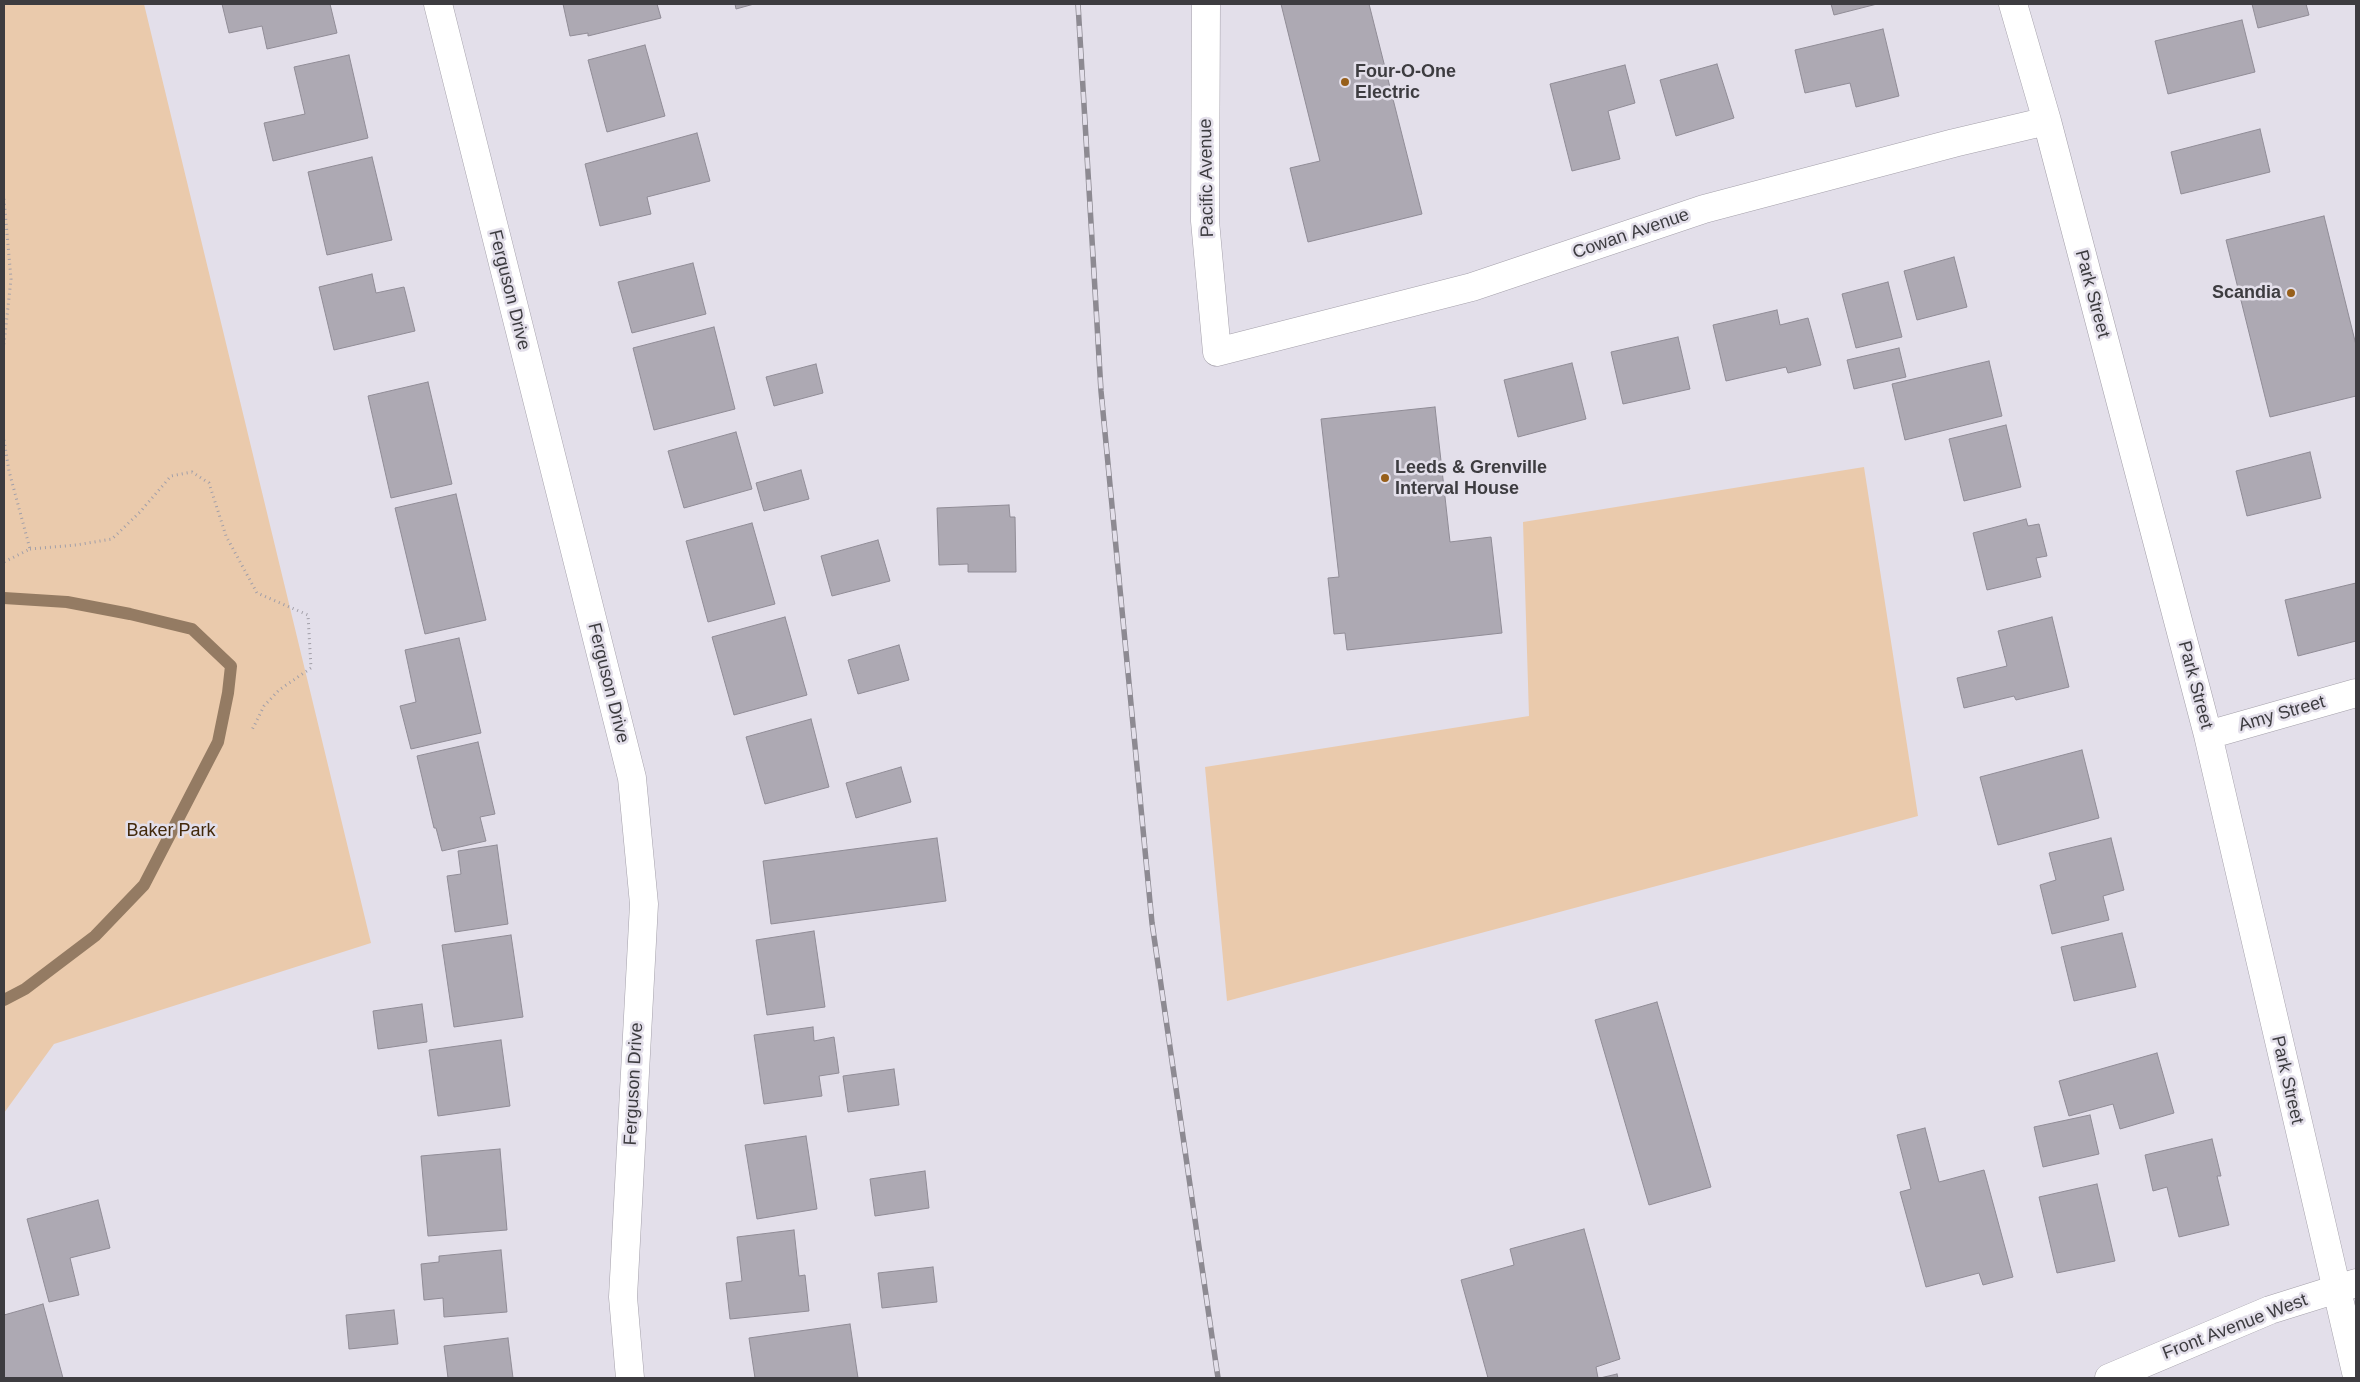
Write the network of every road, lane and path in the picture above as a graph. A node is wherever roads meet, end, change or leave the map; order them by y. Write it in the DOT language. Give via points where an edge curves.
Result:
graph roads {
  1 [pos="438,4"];
  2 [pos="1206,4"];
  3 [pos="2013,4"];
  4 [pos="2047,121"];
  5 [pos="4,200"];
  6 [pos="4,344"];
  7 [pos="1217,352"];
  8 [pos="4,440"];
  9 [pos="30,549"];
  10 [pos="4,562"];
  11 [pos="2356,693"];
  12 [pos="252,730"];
  13 [pos="2208,735"];
  14 [pos="2346,1286"];
  15 [pos="2356,1372"];
  16 [pos="630,1378"];
  17 [pos="2108,1378"];
  1 -- 16 [label="street, Ferguson Drive" via="632,778 644,904 623,1297"];
  2 -- 7 [label="street, Pacific Avenue" via="1205,221"];
  3 -- 4 [label="street, Park Street"];
  4 -- 7 [label="street, Cowan Avenue" via="1704,209 1472,287"];
  4 -- 13 [label="street, Park Street"];
  5 -- 6 [label="path" via="11,279"];
  8 -- 9 [label="path"];
  9 -- 10 [label="path"];
  9 -- 12 [label="path" via="112,539 172,476 192,472 209,483 226,536 257,593 308,615 311,668 279,690 264,706"];
  11 -- 13 [label="street, Amy Street"];
  13 -- 14 [label="street, Park Street"];
  14 -- 15 [label="street, Park Street"];
  14 -- 17 [label="street, Front Avenue West" via="2270,1310"];
}
